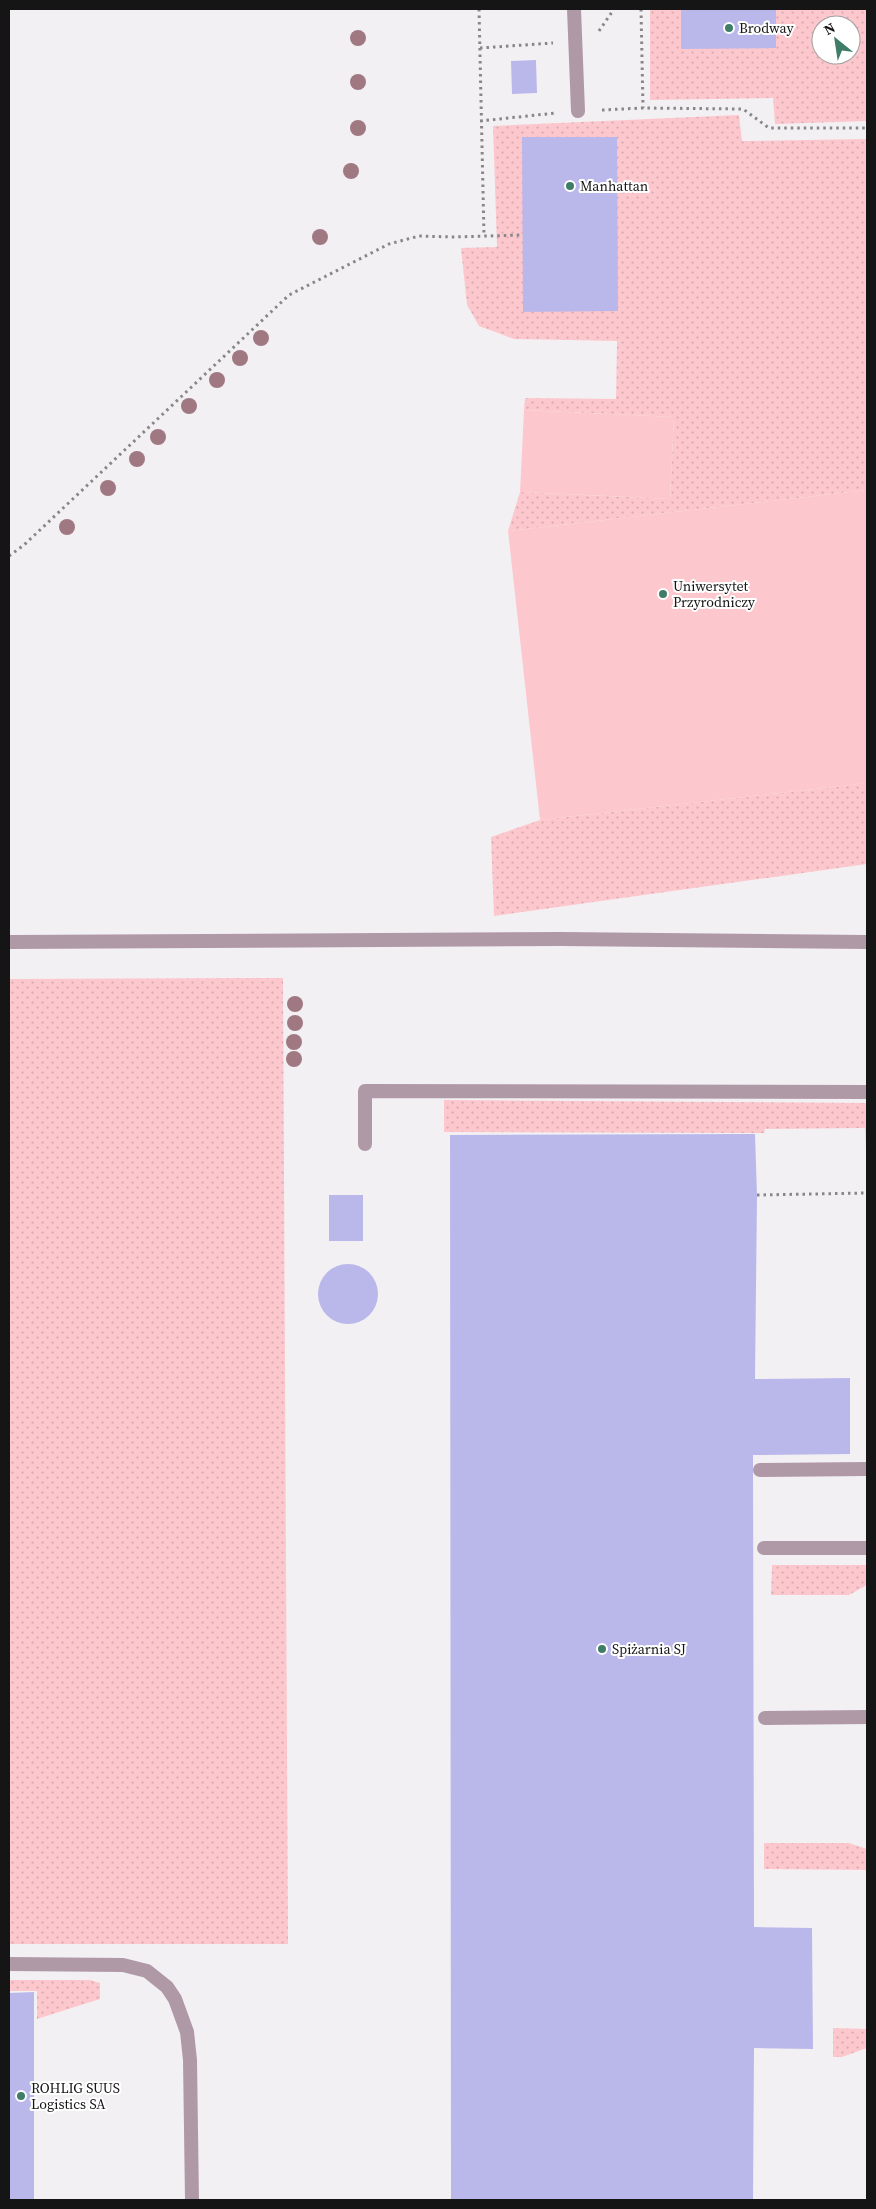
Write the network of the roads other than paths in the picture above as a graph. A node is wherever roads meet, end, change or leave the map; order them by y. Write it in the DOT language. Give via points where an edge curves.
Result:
graph roads {
  1 [pos="574,9"];
  2 [pos="578,111"];
  3 [pos="9,942"];
  4 [pos="867,942"];
  5 [pos="867,1092"];
  6 [pos="365,1144"];
  7 [pos="867,1469"];
  8 [pos="760,1470"];
  9 [pos="764,1548"];
  10 [pos="867,1548"];
  11 [pos="867,1717"];
  12 [pos="765,1718"];
  13 [pos="9,1964"];
  14 [pos="192,2200"];
  1 -- 2 [label="street"];
  3 -- 4 [label="street"];
  5 -- 6 [label="street" via="365,1091"];
  7 -- 8 [label="street"];
  9 -- 10 [label="street"];
  11 -- 12 [label="street"];
  13 -- 14 [label="street" via="123,1965 146,1971 167,1987 187,2032"];
}
